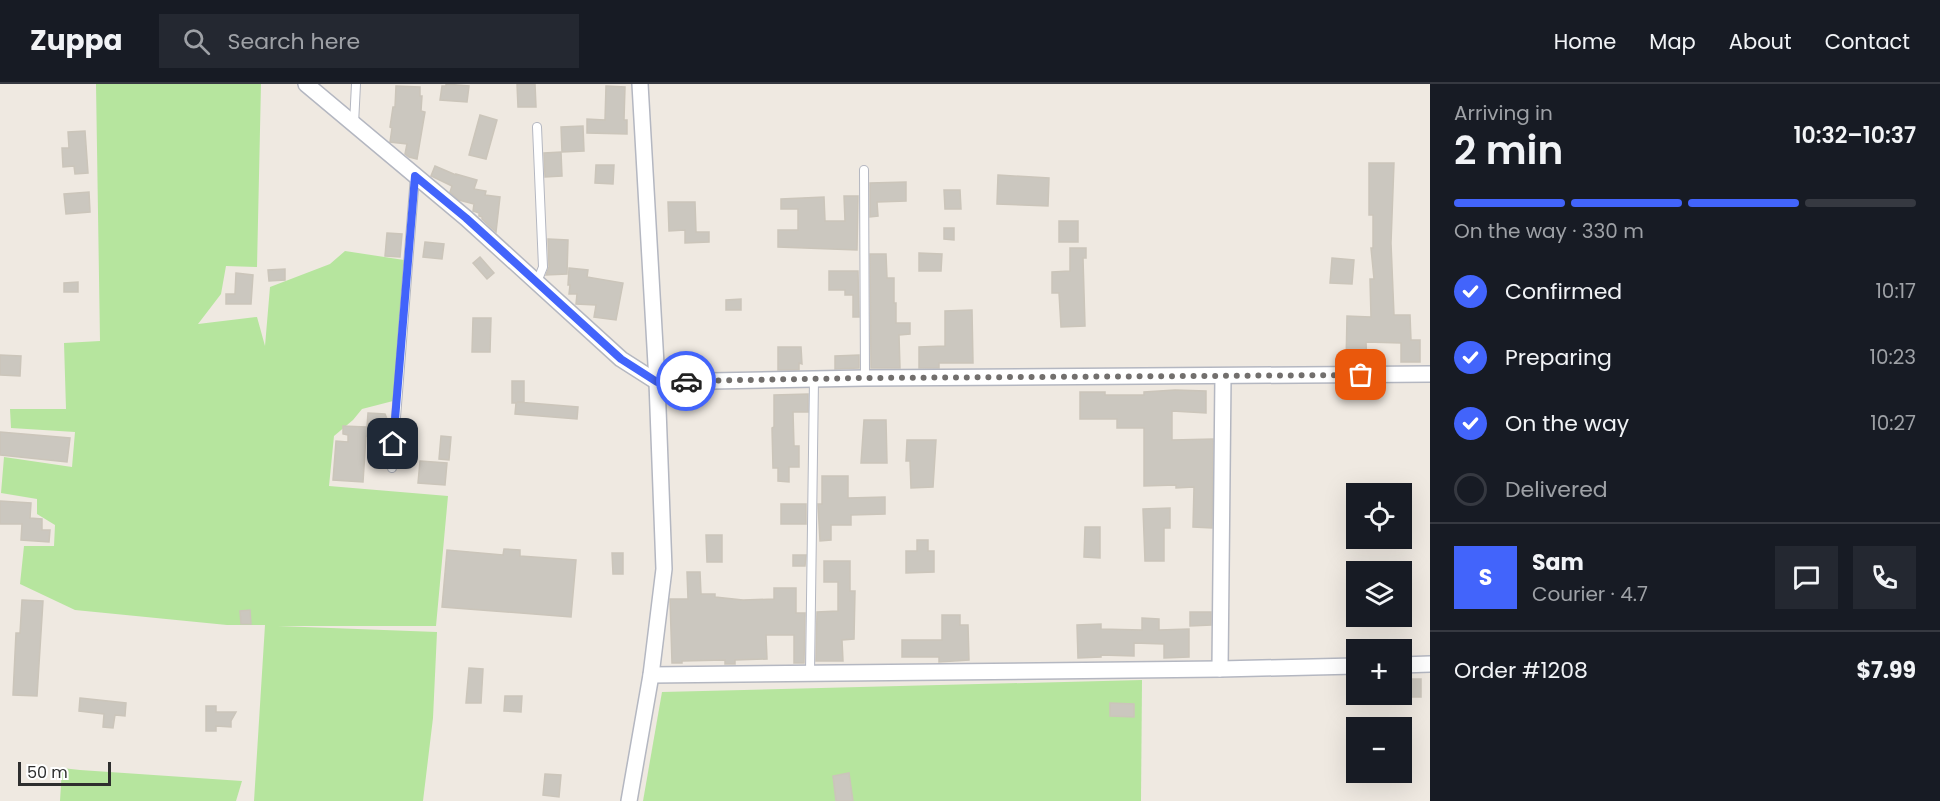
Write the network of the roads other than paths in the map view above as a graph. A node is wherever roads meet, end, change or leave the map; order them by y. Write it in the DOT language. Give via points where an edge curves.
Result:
graph roads {
  1 [pos="306,84"];
  2 [pos="356,84"];
  3 [pos="640,84"];
  4 [pos="354,125"];
  5 [pos="537,127"];
  6 [pos="864,170"];
  7 [pos="415,176"];
  8 [pos="537,282"];
  9 [pos="1430,374"];
  10 [pos="1223,376"];
  11 [pos="865,378"];
  12 [pos="814,379"];
  13 [pos="657,382"];
  14 [pos="392,468"];
  15 [pos="1430,664"];
  16 [pos="1412,665"];
  17 [pos="1346,666"];
  18 [pos="1220,669"];
  19 [pos="810,673"];
  20 [pos="651,675"];
  21 [pos="629,801"];
  1 -- 4 [label="street"];
  2 -- 4 [label="lane"];
  3 -- 13 [label="street"];
  4 -- 7 [label="street"];
  5 -- 8 [label="lane" via="543,267"];
  6 -- 11 [label="lane"];
  7 -- 8 [label="street"];
  7 -- 14 [label="lane"];
  8 -- 13 [label="street" via="621,359"];
  9 -- 10 [label="street"];
  10 -- 11 [label="street"];
  10 -- 18 [label="street"];
  11 -- 12 [label="street"];
  12 -- 13 [label="street"];
  12 -- 19 [label="lane"];
  13 -- 20 [label="street" via="664,569"];
  15 -- 16 [label="street"];
  17 -- 18 [label="street"];
  18 -- 19 [label="street"];
  19 -- 20 [label="street"];
  20 -- 21 [label="street"];
}
